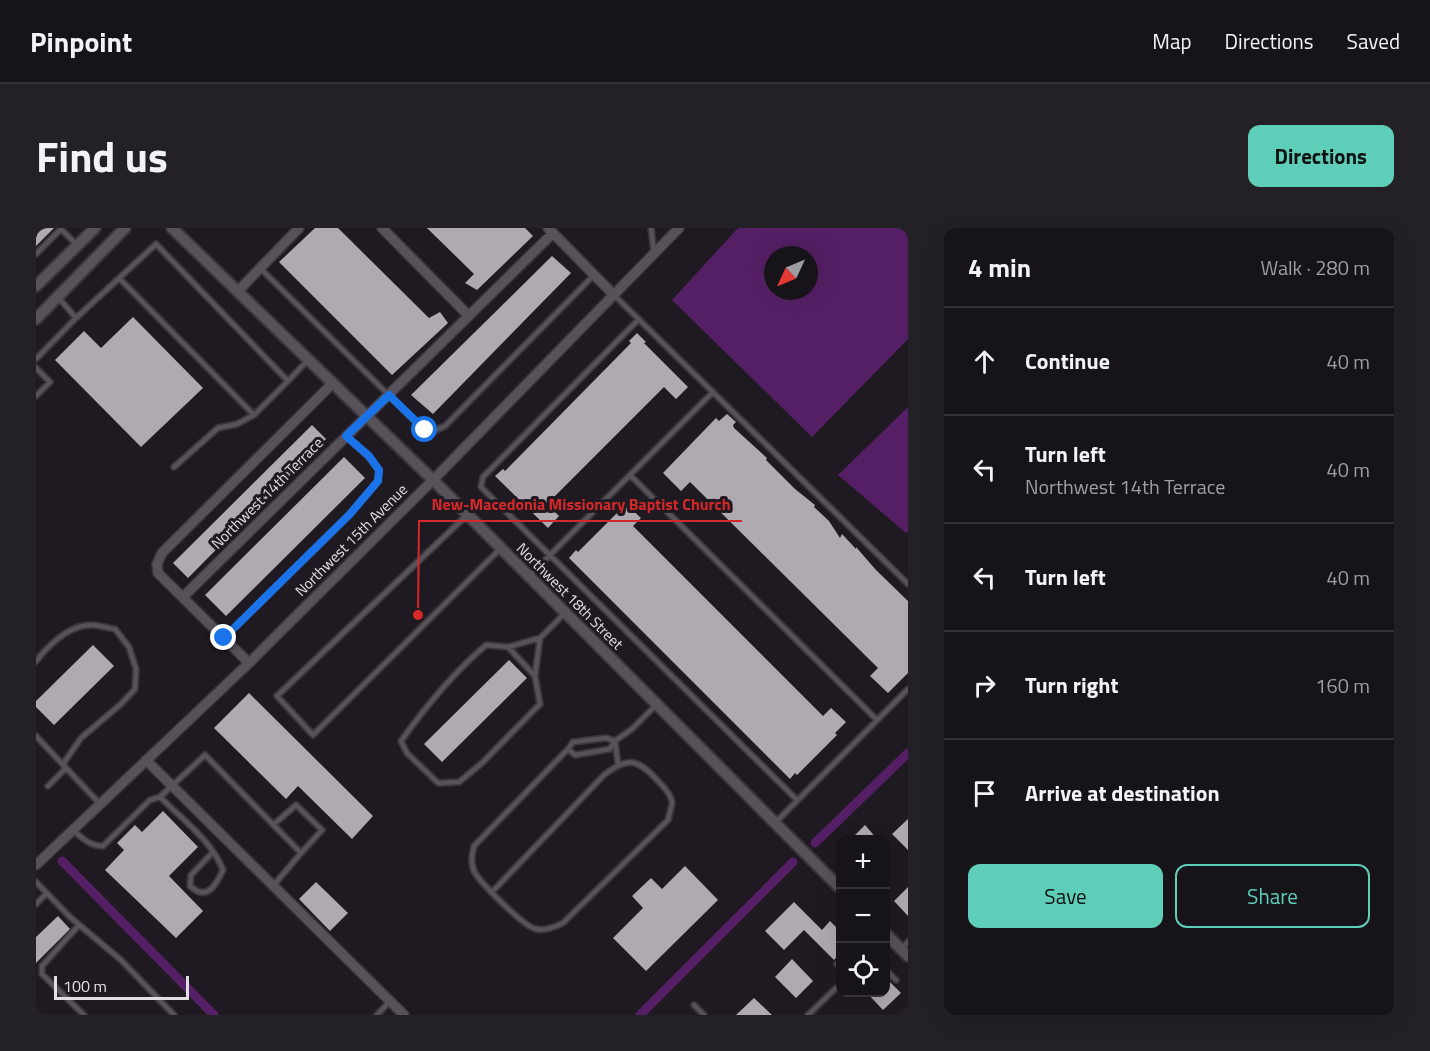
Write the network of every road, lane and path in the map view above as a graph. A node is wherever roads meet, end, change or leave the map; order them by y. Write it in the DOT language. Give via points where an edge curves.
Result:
graph roads {
  1 [pos="60,228"];
  2 [pos="95,228"];
  3 [pos="125,228"];
  4 [pos="172,228"];
  5 [pos="299,228"];
  6 [pos="382,228"];
  7 [pos="651,228"];
  8 [pos="679,228"];
  9 [pos="550,231"];
  10 [pos="77,245"];
  11 [pos="36,254"];
  12 [pos="654,254"];
  13 [pos="260,268"];
  14 [pos="594,275"];
  15 [pos="120,279"];
  16 [pos="36,286"];
  17 [pos="238,291"];
  18 [pos="614,295"];
  19 [pos="58,297"];
  20 [pos="469,316"];
  21 [pos="76,318"];
  22 [pos="36,319"];
  23 [pos="639,319"];
  24 [pos="36,359"];
  25 [pos="309,359"];
  26 [pos="36,368"];
  27 [pos="288,381"];
  28 [pos="333,383"];
  29 [pos="713,392"];
  30 [pos="389,395"];
  31 [pos="36,396"];
  32 [pos="254,415"];
  33 [pos="367,416"];
  34 [pos="346,436"];
  35 [pos="174,467"];
  36 [pos="630,475"];
  37 [pos="433,480"];
  38 [pos="467,514"];
  39 [pos="501,548"];
  40 [pos="549,556"];
  41 [pos="529,576"];
  42 [pos="908,584"];
  43 [pos="183,597"];
  44 [pos="566,612"];
  45 [pos="224,638"];
  46 [pos="540,638"];
  47 [pos="508,647"];
  48 [pos="36,661"];
  49 [pos="249,663"];
  50 [pos="536,676"];
  51 [pos="908,689"];
  52 [pos="657,704"];
  53 [pos="877,720"];
  54 [pos="36,736"];
  55 [pos="615,741"];
  56 [pos="568,749"];
  57 [pos="146,760"];
  58 [pos="618,764"];
  59 [pos="64,766"];
  60 [pos="48,786"];
  61 [pos="172,786"];
  62 [pos="160,797"];
  63 [pos="797,800"];
  64 [pos="100,804"];
  65 [pos="775,823"];
  66 [pos="273,825"];
  67 [pos="73,830"];
  68 [pos="213,852"];
  69 [pos="301,853"];
  70 [pos="36,865"];
  71 [pos="36,882"];
  72 [pos="836,884"];
  73 [pos="273,886"];
  74 [pos="492,892"];
  75 [pos="47,893"];
  76 [pos="36,904"];
  77 [pos="79,925"];
  78 [pos="890,939"];
  79 [pos="906,949"];
  80 [pos="890,975"];
  81 [pos="896,980"];
  82 [pos="836,988"];
  83 [pos="390,1001"];
  84 [pos="694,1005"];
  85 [pos="84,1015"];
  86 [pos="174,1015"];
  87 [pos="377,1015"];
  88 [pos="404,1015"];
  89 [pos="704,1015"];
  90 [pos="808,1015"];
  1 -- 10 [label="lane"];
  1 -- 11 [label="lane"];
  2 -- 10 [label="street"];
  3 -- 19 [label="street"];
  4 -- 17 [label="street, Northwest 18th Street"];
  5 -- 13 [label="street"];
  6 -- 20 [label="street"];
  7 -- 12 [label="lane"];
  8 -- 12 [label="street, Northwest 15th Avenue"];
  9 -- 14 [label="street"];
  9 -- 20 [label="street, Northwest 14th Terrace"];
  10 -- 16 [label="street"];
  12 -- 18 [label="street, Northwest 15th Avenue"];
  13 -- 17 [label="street"];
  13 -- 30 [label="lane"];
  14 -- 18 [label="street"];
  14 -- 30 [label="lane" via="441,429 422,428"];
  15 -- 21 [label="lane"];
  15 -- 27 [label="lane" via="156,244"];
  15 -- 32 [label="lane"];
  17 -- 25 [label="street, Northwest 18th Street"];
  18 -- 23 [label="lane"];
  18 -- 37 [label="street, Northwest 15th Avenue"];
  19 -- 21 [label="lane"];
  19 -- 22 [label="street"];
  20 -- 30 [label="street, Northwest 14th Terrace"];
  21 -- 24 [label="lane"];
  23 -- 29 [label="lane"];
  23 -- 40 [label="lane" via="482,479 484,491"];
  25 -- 27 [label="lane"];
  25 -- 28 [label="street, Northwest 18th Street"];
  26 -- 31 [label="lane" via="50,382"];
  27 -- 32 [label="lane"];
  28 -- 33 [label="street, Northwest 18th Street"];
  28 -- 43 [label="street" via="162,553 158,573"];
  29 -- 36 [label="lane"];
  29 -- 42 [label="lane"];
  30 -- 33 [label="street, Northwest 14th Terrace"];
  32 -- 35 [label="lane" via="218,428"];
  33 -- 34 [label="street, Northwest 14th Terrace"];
  33 -- 37 [label="street, Northwest 18th Street"];
  34 -- 43 [label="street, Northwest 14th Terrace"];
  34 -- 45 [label="lane" via="379,470 378,481 350,514"];
  36 -- 40 [label="lane"];
  36 -- 53 [label="lane"];
  37 -- 38 [label="street, Northwest 18th Street"];
  37 -- 49 [label="street, Northwest 15th Avenue"];
  38 -- 39 [label="street, Northwest 18th Street"];
  38 -- 39 [label="lane" via="277,696 313,735"];
  39 -- 41 [label="street, Northwest 18th Street"];
  40 -- 41 [label="lane"];
  40 -- 63 [label="lane"];
  41 -- 44 [label="street, Northwest 18th Street"];
  43 -- 45 [label="street"];
  44 -- 46 [label="lane"];
  44 -- 52 [label="street, Northwest 18th Street"];
  45 -- 49 [label="street"];
  46 -- 47 [label="lane"];
  46 -- 50 [label="lane"];
  47 -- 50 [label="lane"];
  47 -- 50 [label="lane" via="486,645 465,663 401,741 406,753 438,783 459,782 540,704"];
  48 -- 59 [label="lane" via="46,648 72,630 89,625 115,629 129,647 136,669 135,689 81,738"];
  49 -- 57 [label="street, Northwest 15th Avenue"];
  51 -- 53 [label="lane"];
  52 -- 55 [label="lane"];
  52 -- 65 [label="street, Northwest 18th Street"];
  53 -- 63 [label="lane"];
  54 -- 59 [label="lane"];
  55 -- 56 [label="lane" via="606,738 573,742"];
  55 -- 56 [label="lane" via="610,749 595,753 575,755"];
  55 -- 58 [label="lane"];
  56 -- 74 [label="lane" via="474,846 474,872"];
  57 -- 61 [label="street"];
  57 -- 64 [label="street, Northwest 15th Avenue"];
  58 -- 74 [label="lane"];
  58 -- 74 [label="lane" via="632,761 645,766 663,786 672,802 668,820 563,923 549,929 536,929 524,923"];
  59 -- 60 [label="lane"];
  59 -- 64 [label="lane"];
  61 -- 62 [label="lane"];
  61 -- 66 [label="lane" via="205,755"];
  61 -- 73 [label="street"];
  62 -- 67 [label="lane" via="150,800 103,846 87,842"];
  62 -- 68 [label="lane"];
  63 -- 65 [label="lane"];
  64 -- 67 [label="street, Northwest 15th Avenue"];
  65 -- 72 [label="street, Northwest 18th Street"];
  66 -- 69 [label="lane"];
  66 -- 69 [label="lane" via="296,805 322,830"];
  67 -- 70 [label="street, Northwest 15th Avenue"];
  68 -- 68 [label="lane" via="224,870 210,890 196,891 190,886 191,874"];
  69 -- 73 [label="lane"];
  71 -- 75 [label="lane"];
  73 -- 83 [label="street"];
  75 -- 76 [label="lane"];
  75 -- 77 [label="lane"];
  77 -- 85 [label="lane" via="42,966 42,974"];
  77 -- 86 [label="lane" via="121,960"];
  78 -- 79 [label="street"];
  80 -- 81 [label="lane"];
  82 -- 90 [label="lane"];
  83 -- 87 [label="lane"];
  83 -- 88 [label="street"];
  84 -- 89 [label="lane"];
}
